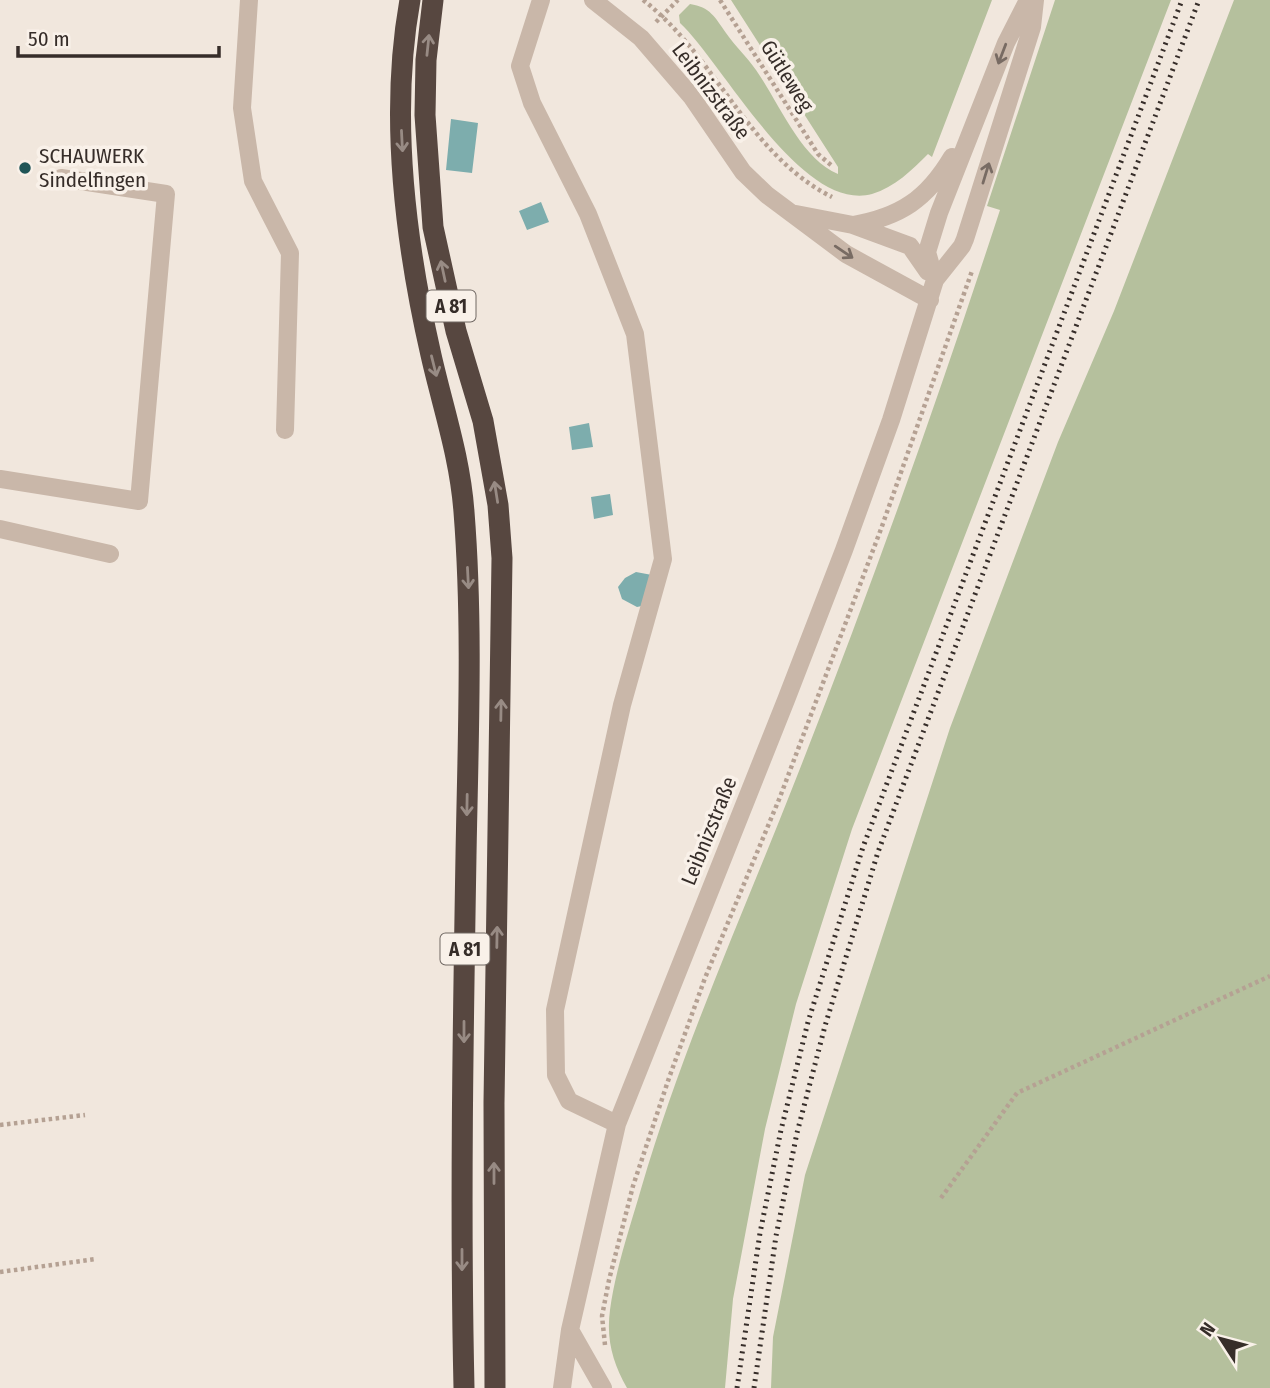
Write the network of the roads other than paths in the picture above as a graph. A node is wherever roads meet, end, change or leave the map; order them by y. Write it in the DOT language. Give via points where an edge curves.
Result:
graph roads {
  1 [pos="249,0"];
  2 [pos="410,0"];
  3 [pos="433,0"];
  4 [pos="541,0"];
  5 [pos="593,0"];
  6 [pos="1028,0"];
  7 [pos="1035,0"];
  8 [pos="981,109"];
  9 [pos="61,178"];
  10 [pos="789,212"];
  11 [pos="853,225"];
  12 [pos="935,280"];
  13 [pos="930,300"];
  14 [pos="285,430"];
  15 [pos="0,479"];
  16 [pos="0,529"];
  17 [pos="110,554"];
  18 [pos="617,1124"];
  19 [pos="570,1330"];
  20 [pos="464,1388"];
  21 [pos="495,1388"];
  22 [pos="562,1388"];
  23 [pos="603,1388"];
  1 -- 14 [label="street" via="242,108 253,181 290,253"];
  2 -- 20 [label="highway, A 81, one-way" via="404,30 401,128 408,223 431,354 459,459 471,620 464,998"];
  21 -- 3 [label="highway, A 81, one-way" via="502,558 483,421 456,331 433,227 425,115"];
  4 -- 18 [label="street" via="520,66 532,103 588,214 635,334 663,559 622,705 555,1010 556,1075 569,1101"];
  5 -- 10 [label="street, Leibnizstraße" via="641,38 691,96 743,172"];
  6 -- 8 [label="street, one-way"];
  12 -- 7 [label="street, one-way" via="965,239 1032,27"];
  8 -- 11 [label="street, Leibnizstraße" via="943,173 924,195 896,213"];
  8 -- 12 [label="street" via="927,252"];
  9 -- 15 [label="street" via="166,194 139,501"];
  10 -- 11 [label="street, Leibnizstraße"];
  10 -- 13 [label="street, Leibnizstraße, one-way" via="846,254"];
  11 -- 12 [label="street, Leibnizstraße" via="910,246"];
  12 -- 13 [label="street, Leibnizstraße"];
  13 -- 18 [label="street, Leibnizstraße" via="844,550"];
  16 -- 17 [label="street"];
  18 -- 19 [label="street, Leibnizstraße"];
  19 -- 22 [label="street, Leibnizstraße"];
  19 -- 23 [label="street"];
}
